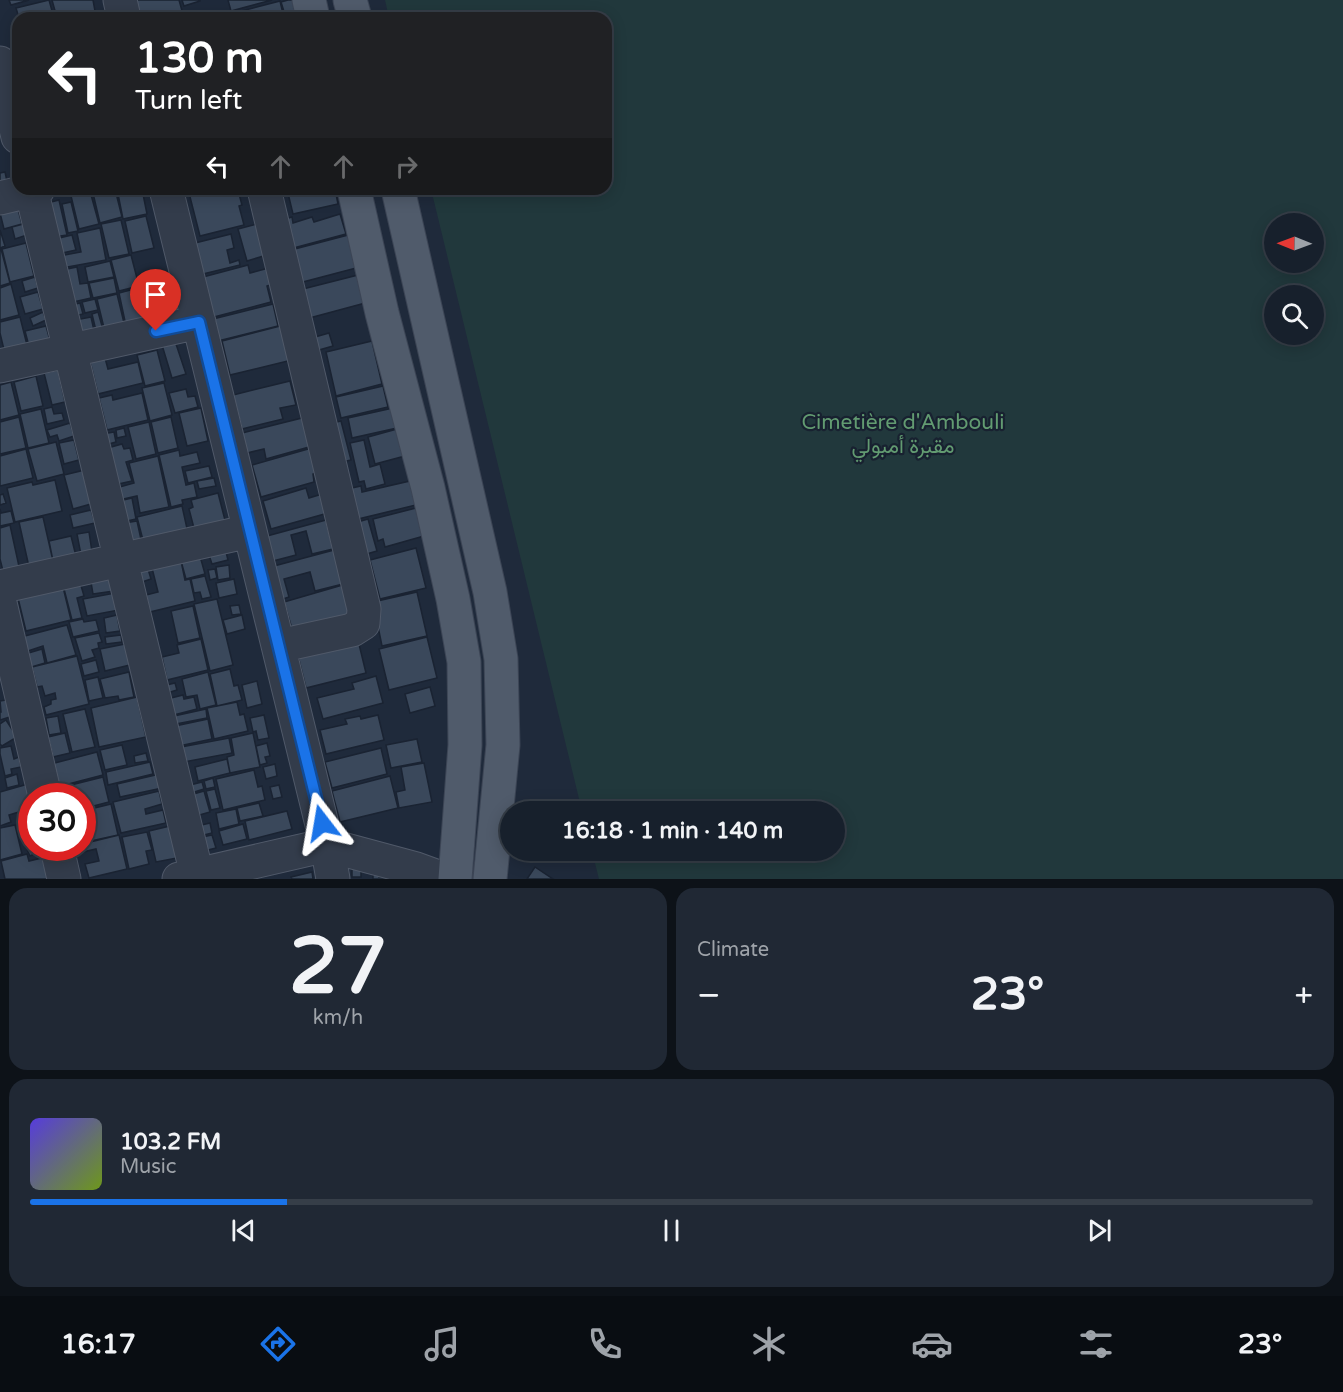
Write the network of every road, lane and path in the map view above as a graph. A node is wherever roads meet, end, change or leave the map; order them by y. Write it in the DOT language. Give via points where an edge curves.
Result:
graph roads {
  1 [pos="0,63"];
  2 [pos="12,112"];
  3 [pos="26,195"];
  4 [pos="167,195"];
  5 [pos="265,195"];
  6 [pos="355,195"];
  7 [pos="399,195"];
  8 [pos="199,322"];
  9 [pos="70,351"];
  10 [pos="0,366"];
  11 [pos="250,531"];
  12 [pos="120,560"];
  13 [pos="0,587"];
  14 [pos="0,603"];
  15 [pos="279,646"];
  16 [pos="42,783"];
  17 [pos="327,845"];
  18 [pos="60,861"];
  19 [pos="191,878"];
  20 [pos="64,879"];
  21 [pos="333,879"];
  22 [pos="441,879"];
  23 [pos="455,879"];
  24 [pos="490,879"];
  1 -- 2 [label="street"];
  3 -- 9 [label="street"];
  4 -- 8 [label="street"];
  5 -- 15 [label="street" via="364,609 363,623 352,630"];
  6 -- 23 [label="main road" via="428,488 464,662 465,746"];
  7 -- 24 [label="main road" via="490,592 501,659 503,745"];
  8 -- 9 [label="street"];
  8 -- 11 [label="street"];
  9 -- 10 [label="street"];
  9 -- 12 [label="street"];
  11 -- 12 [label="street"];
  11 -- 15 [label="street"];
  12 -- 13 [label="street"];
  12 -- 19 [label="street"];
  14 -- 16 [label="street"];
  15 -- 17 [label="street"];
  17 -- 19 [label="street"];
  17 -- 21 [label="street"];
  17 -- 22 [label="street"];
  18 -- 20 [label="street"];
}
